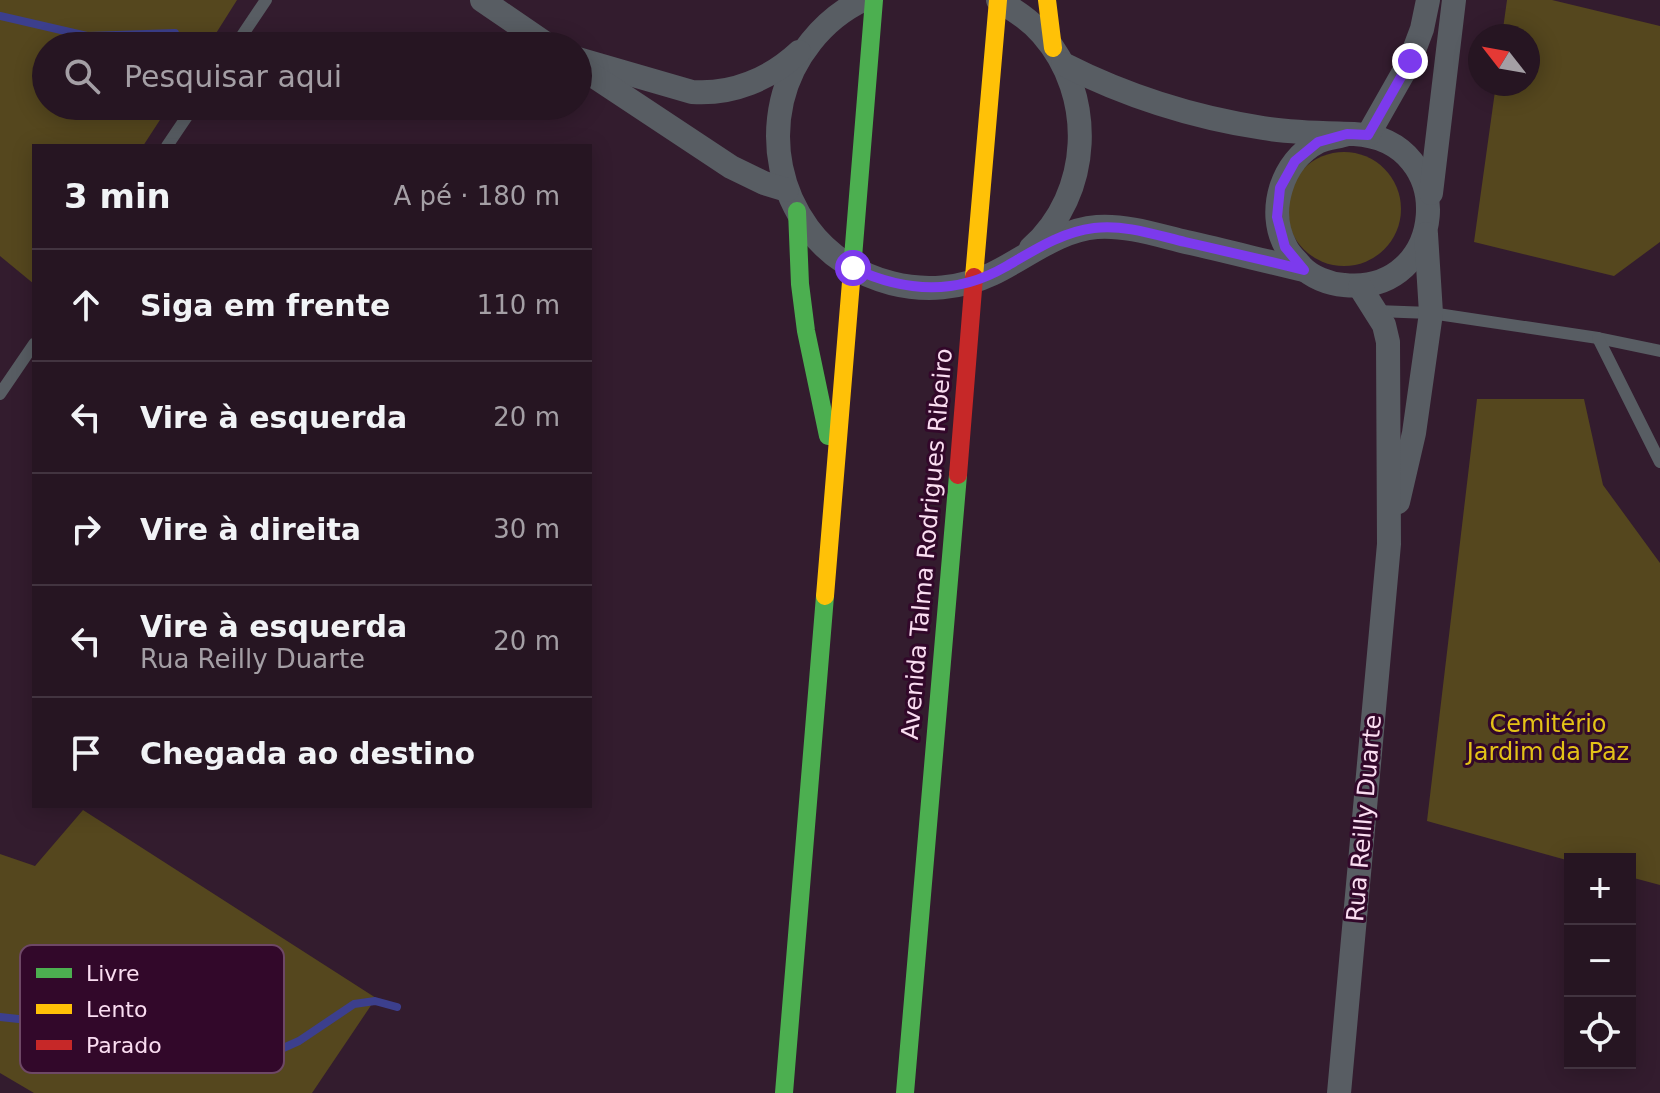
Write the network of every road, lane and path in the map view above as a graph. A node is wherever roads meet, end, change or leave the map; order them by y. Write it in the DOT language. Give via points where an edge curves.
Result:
graph roads {
  1 [pos="266,0"];
  2 [pos="482,0"];
  3 [pos="863,0"];
  4 [pos="874,0"];
  5 [pos="998,0"];
  6 [pos="1047,0"];
  7 [pos="1428,0"];
  8 [pos="1454,0"];
  9 [pos="244,32"];
  10 [pos="529,32"];
  11 [pos="813,39"];
  12 [pos="1058,56"];
  13 [pos="592,63"];
  14 [pos="592,75"];
  15 [pos="185,120"];
  16 [pos="1358,135"];
  17 [pos="168,144"];
  18 [pos="792,201"];
  19 [pos="1430,204"];
  20 [pos="1426,233"];
  21 [pos="1020,257"];
  22 [pos="853,268"];
  23 [pos="1304,270"];
  24 [pos="974,281"];
  25 [pos="1360,287"];
  26 [pos="1376,311"];
  27 [pos="1431,313"];
  28 [pos="1598,338"];
  29 [pos="32,347"];
  30 [pos="1660,351"];
  31 [pos="0,394"];
  32 [pos="1660,462"];
  33 [pos="836,473"];
  34 [pos="1389,544"];
  35 [pos="784,1093"];
  36 [pos="905,1093"];
  37 [pos="1339,1093"];
  1 -- 9 [label="lane"];
  2 -- 10 [label="street"];
  3 -- 11 [label="street"];
  4 -- 22 [label="main road"];
  5 -- 12 [label="street" via="1042,33"];
  5 -- 24 [label="main road, Avenida Talma Rodrigues Ribeiro"];
  6 -- 12 [label="main road"];
  7 -- 16 [label="street" via="1410,61"];
  8 -- 19 [label="street"];
  11 -- 13 [label="street" via="768,75 710,93"];
  11 -- 18 [label="street" via="789,78 778,123 780,168"];
  12 -- 16 [label="street" via="1116,90 1180,111 1265,129"];
  12 -- 21 [label="street" via="1078,104 1077,168 1050,227"];
  14 -- 18 [label="street"];
  15 -- 17 [label="lane"];
  16 -- 19 [label="street" via="1398,148 1420,172"];
  16 -- 23 [label="street" via="1318,142 1295,161 1280,188 1277,217 1285,247"];
  18 -- 22 [label="street" via="815,237"];
  18 -- 33 [label="main road" via="806,331"];
  19 -- 20 [label="street"];
  20 -- 25 [label="street" via="1412,259 1389,278"];
  20 -- 27 [label="street, Rua Reilly Duarte"];
  21 -- 23 [label="street" via="1096,227 1130,229"];
  21 -- 24 [label="street"];
  22 -- 24 [label="street" via="885,282 921,288"];
  22 -- 33 [label="main road"];
  23 -- 25 [label="street" via="1330,284"];
  24 -- 36 [label="main road, Avenida Talma Rodrigues Ribeiro"];
  25 -- 26 [label="street, Rua Reilly Duarte"];
  26 -- 27 [label="lane"];
  26 -- 34 [label="street, Rua Reilly Duarte" via="1388,342"];
  27 -- 28 [label="lane"];
  27 -- 34 [label="street, Rua Reilly Duarte" via="1414,433"];
  28 -- 30 [label="lane"];
  28 -- 32 [label="lane"];
  29 -- 31 [label="lane"];
  33 -- 35 [label="main road"];
  34 -- 37 [label="street, Rua Reilly Duarte"];
}
